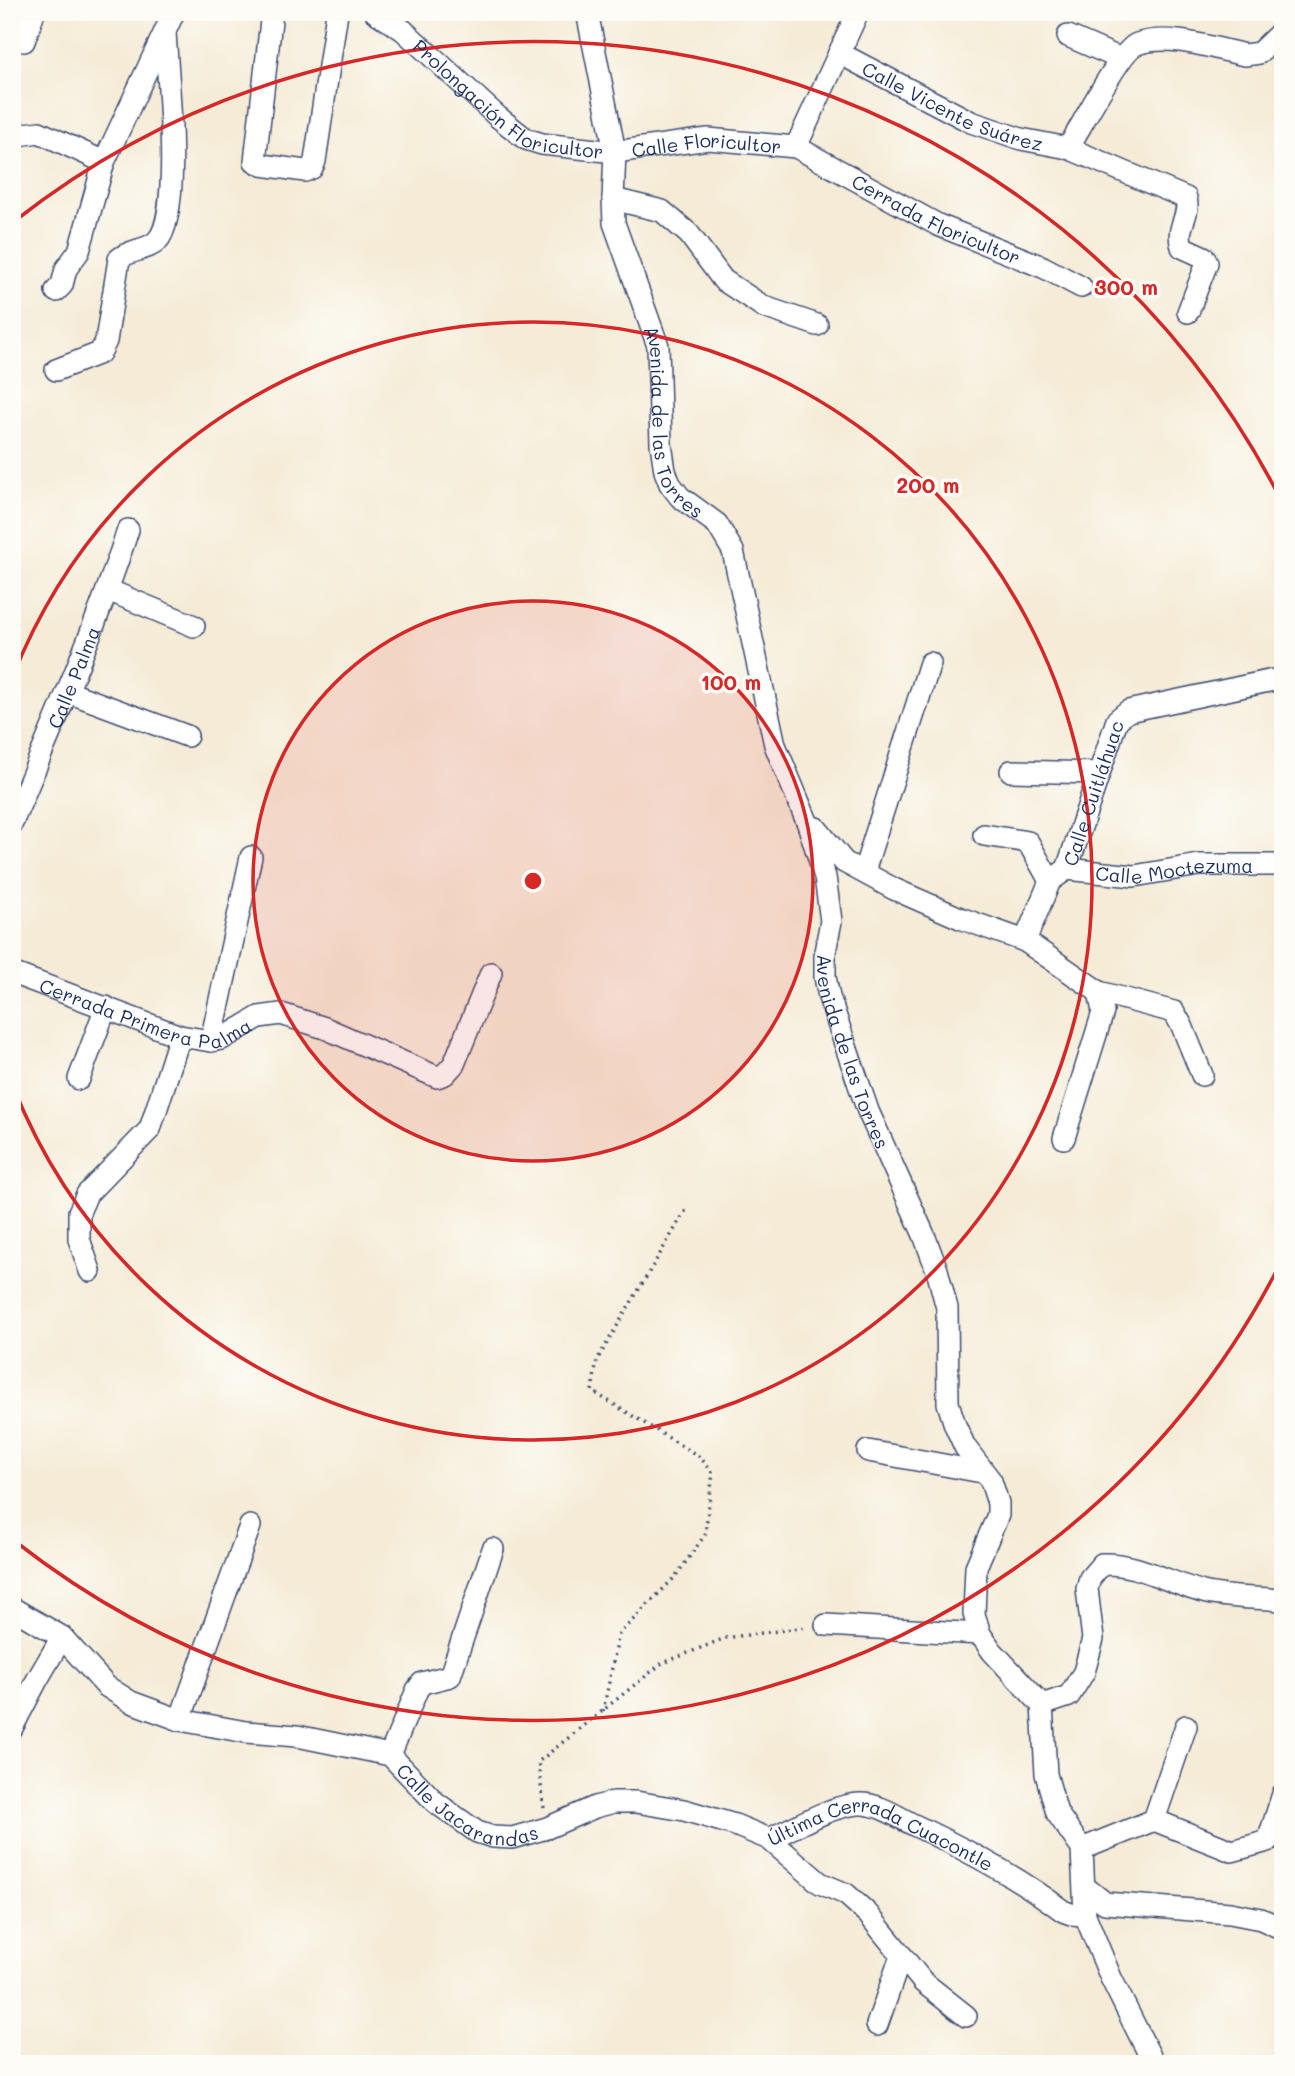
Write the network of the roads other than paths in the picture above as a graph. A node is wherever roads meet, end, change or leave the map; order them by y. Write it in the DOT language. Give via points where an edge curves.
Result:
graph roads {
  1 [pos="34,12"];
  2 [pos="272,12"];
  3 [pos="337,12"];
  4 [pos="375,12"];
  5 [pos="587,12"];
  6 [pos="858,12"];
  7 [pos="169,22"];
  8 [pos="1283,30"];
  9 [pos="1068,36"];
  10 [pos="24,41"];
  11 [pos="839,53"];
  12 [pos="1121,60"];
  13 [pos="12,136"];
  14 [pos="796,146"];
  15 [pos="1068,148"];
  16 [pos="615,152"];
  17 [pos="104,163"];
  18 [pos="613,199"];
  19 [pos="1081,288"];
  20 [pos="56,291"];
  21 [pos="1188,312"];
  22 [pos="817,325"];
  23 [pos="56,370"];
  24 [pos="128,530"];
  25 [pos="108,590"];
  26 [pos="194,626"];
  27 [pos="930,663"];
  28 [pos="1283,678"];
  29 [pos="68,692"];
  30 [pos="187,736"];
  31 [pos="1011,771"];
  32 [pos="1099,773"];
  33 [pos="12,823"];
  34 [pos="808,824"];
  35 [pos="984,835"];
  36 [pos="251,857"];
  37 [pos="1283,865"];
  38 [pos="864,871"];
  39 [pos="1059,875"];
  40 [pos="1025,941"];
  41 [pos="12,973"];
  42 [pos="491,973"];
  43 [pos="1099,992"];
  44 [pos="106,1007"];
  45 [pos="180,1036"];
  46 [pos="212,1041"];
  47 [pos="1202,1075"];
  48 [pos="79,1079"];
  49 [pos="1064,1138"];
  50 [pos="89,1271"];
  51 [pos="868,1451"];
  52 [pos="982,1472"];
  53 [pos="250,1526"];
  54 [pos="493,1549"];
  55 [pos="1283,1600"];
  56 [pos="12,1608"];
  57 [pos="826,1625"];
  58 [pos="980,1634"];
  59 [pos="62,1637"];
  60 [pos="1042,1705"];
  61 [pos="180,1720"];
  62 [pos="1186,1726"];
  63 [pos="12,1728"];
  64 [pos="390,1755"];
  65 [pos="1283,1794"];
  66 [pos="1154,1820"];
  67 [pos="547,1828"];
  68 [pos="769,1839"];
  69 [pos="1082,1849"];
  70 [pos="1086,1888"];
  71 [pos="1085,1915"];
  72 [pos="1283,1929"];
  73 [pos="901,1956"];
  74 [pos="966,2016"];
  75 [pos="877,2025"];
  76 [pos="1154,2064"];
  1 -- 10 [label="street"];
  2 -- 3 [label="street" via="255,161 306,171 315,161"];
  4 -- 16 [label="street, Prolongación Floricultor" via="403,30 526,139"];
  5 -- 16 [label="street, Avenida de las Torres"];
  6 -- 11 [label="street"];
  7 -- 17 [label="street"];
  7 -- 23 [label="street" via="172,158 167,220 155,243 119,259 106,341 100,353"];
  8 -- 12 [label="street" via="1259,53 1245,55 1158,40 1134,45"];
  9 -- 12 [label="street"];
  11 -- 14 [label="street"];
  11 -- 15 [label="street, Calle Vicente Suárez" via="971,122"];
  12 -- 15 [label="street"];
  13 -- 17 [label="street" via="39,132"];
  14 -- 16 [label="street, Calle Floricultor" via="708,139"];
  14 -- 19 [label="street, Cerrada Floricultor" via="938,225 1043,267"];
  15 -- 21 [label="street, Calle Vicente Suárez" via="1186,198 1188,206 1178,236 1182,247 1207,262"];
  16 -- 18 [label="street, Avenida de las Torres"];
  17 -- 20 [label="street" via="79,251"];
  18 -- 22 [label="street" via="662,211 689,234 723,280 764,307"];
  18 -- 34 [label="street, Avenida de las Torres" via="614,223 658,346 665,471 680,497 717,524 733,551 772,733"];
  24 -- 25 [label="street, Calle Palma"];
  25 -- 26 [label="street"];
  25 -- 29 [label="street, Calle Palma"];
  27 -- 38 [label="street"];
  28 -- 32 [label="street, Calle Cuitláhuac" via="1128,712 1117,720"];
  29 -- 30 [label="street"];
  29 -- 33 [label="street, Calle Palma"];
  31 -- 32 [label="street"];
  32 -- 39 [label="street, Calle Cuitláhuac"];
  34 -- 38 [label="street" via="818,829 844,862"];
  34 -- 52 [label="street, Avenida de las Torres" via="830,904 825,952 829,997 869,1111 937,1270 947,1308 948,1403 965,1447"];
  35 -- 39 [label="street" via="1028,842"];
  36 -- 46 [label="street"];
  37 -- 39 [label="street, Calle Moctezuma" via="1199,865 1134,876"];
  38 -- 40 [label="street" via="894,890"];
  39 -- 40 [label="street, Calle Cuitláhuac"];
  40 -- 43 [label="street"];
  41 -- 44 [label="street, Cerrada Primera Palma"];
  42 -- 46 [label="street, Cerrada Primera Palma" via="454,1065 437,1077 281,1014 259,1017"];
  43 -- 47 [label="street" via="1174,1012"];
  43 -- 49 [label="street" via="1102,1012"];
  44 -- 45 [label="street, Cerrada Primera Palma"];
  44 -- 48 [label="street"];
  45 -- 46 [label="street, Cerrada Primera Palma"];
  45 -- 50 [label="street" via="150,1129 87,1194 79,1212 79,1239"];
  51 -- 52 [label="street"];
  52 -- 58 [label="street, Avenida de las Torres" via="991,1481 998,1515 976,1567 974,1614"];
  53 -- 61 [label="street"];
  54 -- 64 [label="street" via="450,1676 422,1683"];
  55 -- 60 [label="street" via="1207,1593 1137,1569 1102,1564 1090,1577 1087,1589 1093,1639 1084,1672 1069,1696"];
  56 -- 59 [label="street, Calle Jacarandas"];
  57 -- 58 [label="street"];
  58 -- 60 [label="street, Avenida de las Torres"];
  59 -- 61 [label="street, Calle Jacarandas" via="106,1686 131,1702"];
  59 -- 63 [label="street"];
  60 -- 69 [label="street" via="1046,1774 1057,1813"];
  61 -- 64 [label="street, Calle Jacarandas"];
  62 -- 66 [label="street"];
  64 -- 67 [label="street, Calle Jacarandas" via="435,1802 477,1832 512,1838"];
  65 -- 66 [label="street" via="1268,1841 1232,1851"];
  66 -- 69 [label="street"];
  67 -- 68 [label="street, Última Cerrada Cuacontle" via="595,1807 636,1802 684,1810"];
  68 -- 71 [label="street, Última Cerrada Cuacontle" via="841,1808 861,1804 881,1808 1024,1882 1063,1911"];
  68 -- 73 [label="street" via="820,1883 846,1894"];
  69 -- 70 [label="street"];
  70 -- 71 [label="street"];
  70 -- 72 [label="street" via="1105,1903 1230,1913"];
  71 -- 76 [label="street"];
  73 -- 74 [label="street" via="923,1982"];
  73 -- 75 [label="street"];
}
